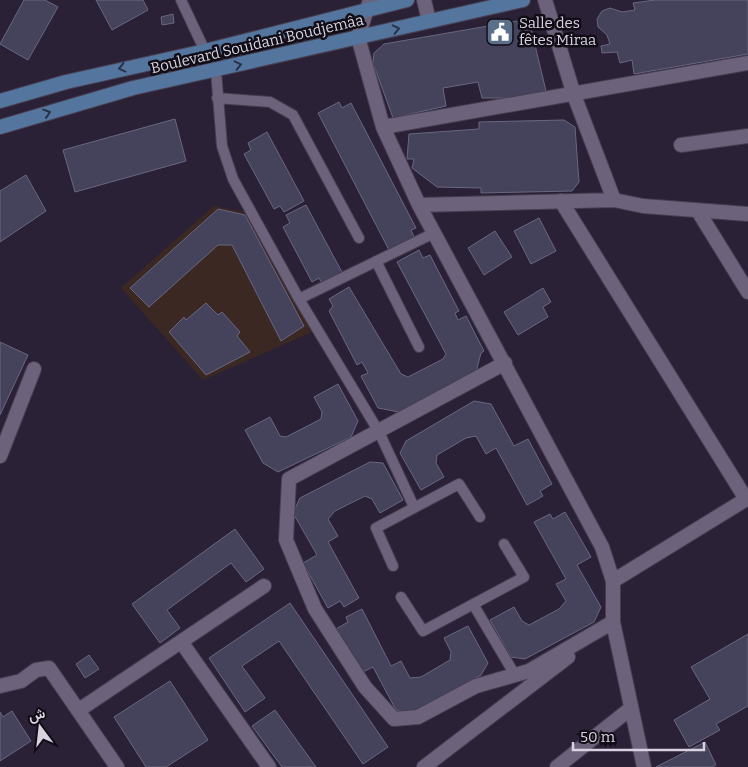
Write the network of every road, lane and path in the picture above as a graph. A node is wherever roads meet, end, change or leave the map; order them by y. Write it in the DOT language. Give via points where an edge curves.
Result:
graph roads {
  1 [pos="181,0"];
  2 [pos="407,0"];
  3 [pos="424,0"];
  4 [pos="523,0"];
  5 [pos="545,0"];
  6 [pos="368,5"];
  7 [pos="429,21"];
  8 [pos="358,37"];
  9 [pos="206,51"];
  10 [pos="748,63"];
  11 [pos="216,70"];
  12 [pos="574,95"];
  13 [pos="217,98"];
  14 [pos="0,101"];
  15 [pos="382,127"];
  16 [pos="3,128"];
  17 [pos="748,136"];
  18 [pos="681,145"];
  19 [pos="614,200"];
  20 [pos="561,201"];
  21 [pos="418,205"];
  22 [pos="698,211"];
  23 [pos="748,214"];
  24 [pos="434,233"];
  25 [pos="359,238"];
  26 [pos="376,261"];
  27 [pos="748,292"];
  28 [pos="299,299"];
  29 [pos="419,347"];
  30 [pos="505,363"];
  31 [pos="34,369"];
  32 [pos="379,432"];
  33 [pos="0,456"];
  34 [pos="747,498"];
  35 [pos="414,507"];
  36 [pos="480,517"];
  37 [pos="504,544"];
  38 [pos="393,566"];
  39 [pos="614,581"];
  40 [pos="264,586"];
  41 [pos="402,597"];
  42 [pos="473,604"];
  43 [pos="613,622"];
  44 [pos="182,643"];
  45 [pos="515,675"];
  46 [pos="0,686"];
  47 [pos="630,709"];
  48 [pos="79,710"];
  49 [pos="117,767"];
  50 [pos="269,767"];
  51 [pos="424,767"];
  52 [pos="557,767"];
  53 [pos="644,767"];
  1 -- 9 [label="lane"];
  2 -- 6 [label="main road, Boulevard Souidani Boudjemâa"];
  3 -- 7 [label="street"];
  4 -- 7 [label="main road, Boulevard Souidani Boudjemâa"];
  5 -- 12 [label="street"];
  6 -- 8 [label="street"];
  6 -- 9 [label="main road, Boulevard Souidani Boudjemâa"];
  8 -- 7 [label="main road, Boulevard Souidani Boudjemâa, one-way"];
  11 -- 8 [label="main road, Boulevard Souidani Boudjemâa, one-way"];
  8 -- 15 [label="street"];
  9 -- 14 [label="main road, Boulevard Souidani Boudjemâa, one-way" via="114,70"];
  10 -- 12 [label="street"];
  11 -- 13 [label="lane"];
  16 -- 11 [label="main road, Boulevard Souidani Boudjemâa, one-way" via="100,97"];
  12 -- 15 [label="street"];
  12 -- 19 [label="street"];
  13 -- 25 [label="lane" via="270,102 293,115"];
  13 -- 28 [label="lane" via="222,146 233,179"];
  15 -- 21 [label="street"];
  17 -- 18 [label="street"];
  19 -- 20 [label="street"];
  19 -- 22 [label="street"];
  20 -- 21 [label="street"];
  20 -- 34 [label="street"];
  21 -- 24 [label="street"];
  22 -- 23 [label="street"];
  22 -- 27 [label="street"];
  24 -- 26 [label="lane"];
  24 -- 30 [label="street"];
  26 -- 28 [label="lane"];
  26 -- 29 [label="lane"];
  28 -- 32 [label="lane"];
  30 -- 32 [label="street"];
  30 -- 39 [label="street" via="587,517"];
  31 -- 33 [label="street"];
  32 -- 35 [label="lane"];
  32 -- 45 [label="street" via="289,479 286,540 315,608 365,687 394,719 418,717 476,686"];
  34 -- 39 [label="street"];
  35 -- 36 [label="lane" via="459,484"];
  35 -- 38 [label="lane" via="376,528"];
  37 -- 42 [label="lane" via="524,577"];
  39 -- 43 [label="street"];
  40 -- 44 [label="street"];
  41 -- 42 [label="lane" via="423,631"];
  42 -- 45 [label="lane"];
  43 -- 45 [label="street" via="529,671"];
  43 -- 47 [label="street"];
  43 -- 51 [label="street"];
  44 -- 48 [label="street"];
  44 -- 50 [label="street"];
  46 -- 48 [label="street" via="21,681 36,670 49,668"];
  47 -- 52 [label="street"];
  47 -- 53 [label="street"];
  48 -- 49 [label="street"];
}
